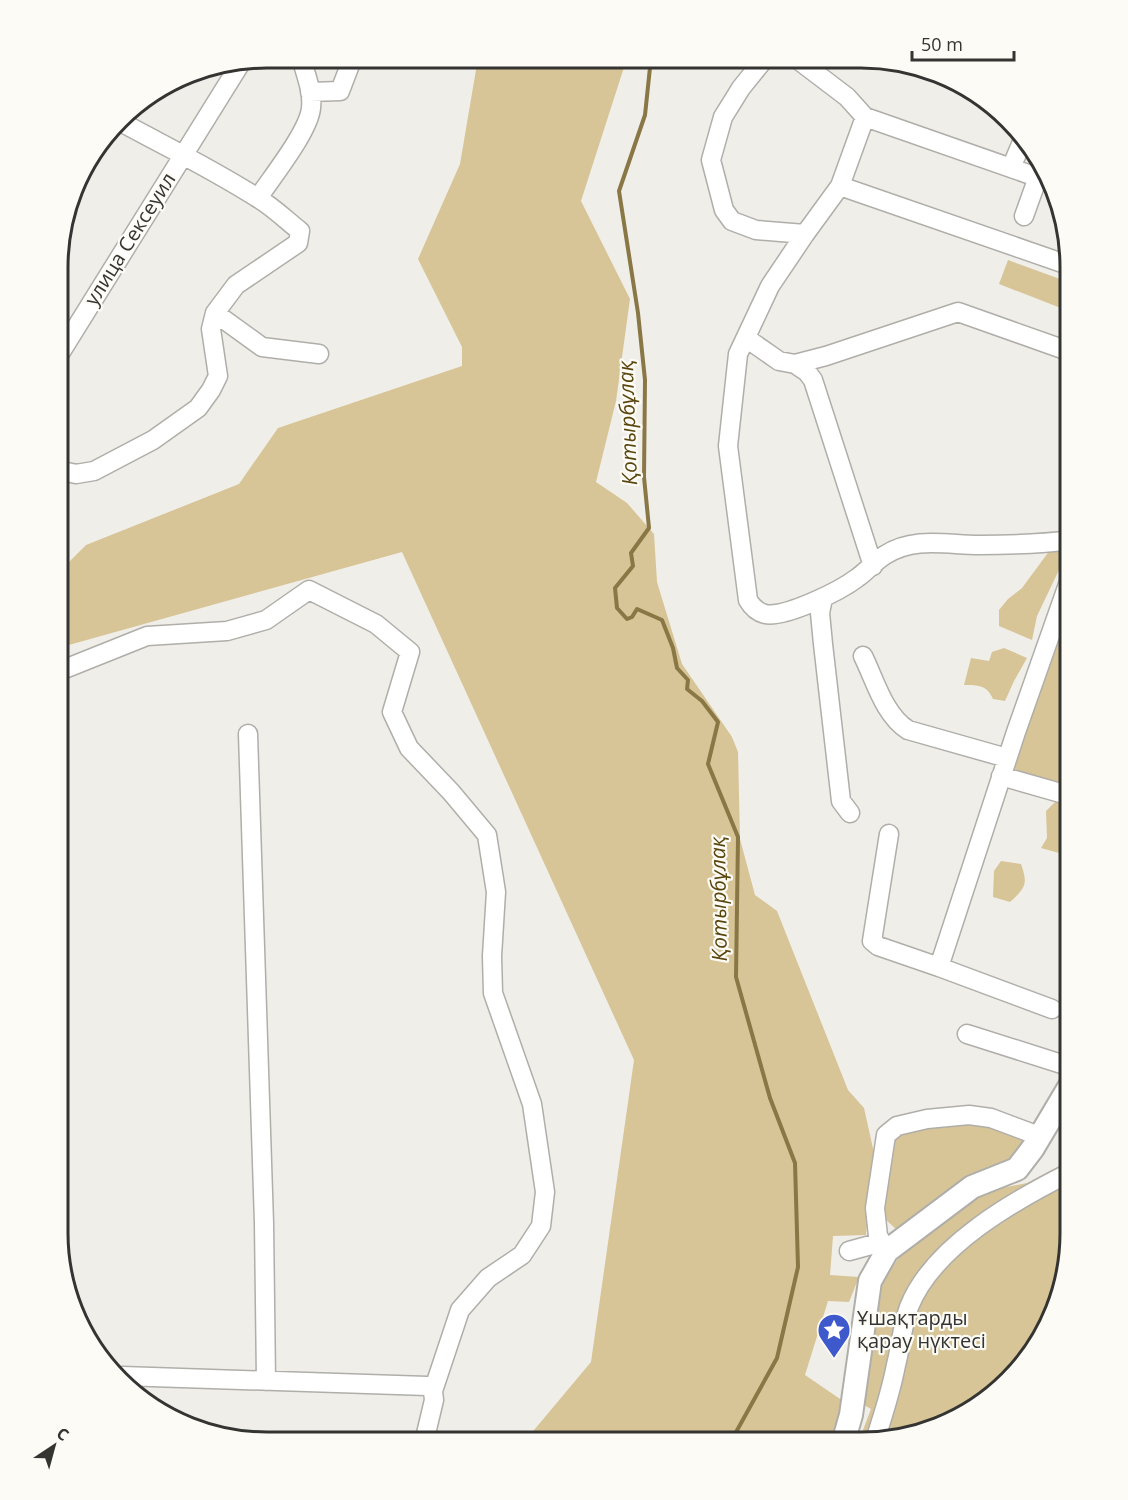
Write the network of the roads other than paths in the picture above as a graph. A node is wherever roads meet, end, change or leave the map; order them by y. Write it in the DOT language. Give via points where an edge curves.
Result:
graph roads {
  1 [pos="304,68"];
  2 [pos="349,68"];
  3 [pos="757,68"];
  4 [pos="810,68"];
  5 [pos="236,70"];
  6 [pos="310,92"];
  7 [pos="865,117"];
  8 [pos="127,125"];
  9 [pos="1020,147"];
  10 [pos="183,153"];
  11 [pos="1011,168"];
  12 [pos="1040,178"];
  13 [pos="1043,184"];
  14 [pos="840,186"];
  15 [pos="258,198"];
  16 [pos="1024,216"];
  17 [pos="805,234"];
  18 [pos="1060,262"];
  19 [pos="215,313"];
  20 [pos="746,338"];
  21 [pos="68,340"];
  22 [pos="1060,348"];
  23 [pos="319,354"];
  24 [pos="795,364"];
  25 [pos="68,472"];
  26 [pos="1060,541"];
  27 [pos="873,566"];
  28 [pos="823,598"];
  29 [pos="1060,607"];
  30 [pos="863,656"];
  31 [pos="68,668"];
  32 [pos="248,735"];
  33 [pos="1007,758"];
  34 [pos="1001,776"];
  35 [pos="1060,793"];
  36 [pos="849,813"];
  37 [pos="889,834"];
  38 [pos="939,967"];
  39 [pos="1052,1010"];
  40 [pos="966,1034"];
  41 [pos="1060,1064"];
  42 [pos="1060,1102"];
  43 [pos="1039,1136"];
  44 [pos="1017,1169"];
  45 [pos="1060,1178"];
  46 [pos="1023,1196"];
  47 [pos="885,1247"];
  48 [pos="849,1251"];
  49 [pos="128,1376"];
  50 [pos="266,1381"];
  51 [pos="433,1392"];
  52 [pos="877,1431"];
  53 [pos="426,1432"];
  54 [pos="846,1432"];
  1 -- 6 [label="street"];
  2 -- 6 [label="street" via="340,91"];
  3 -- 17 [label="street" via="723,117 711,160 724,210 732,221 756,230"];
  4 -- 7 [label="street" via="847,97"];
  5 -- 10 [label="street, улица Сексеуил"];
  6 -- 15 [label="street" via="311,110 302,133"];
  7 -- 11 [label="street"];
  7 -- 14 [label="street"];
  8 -- 10 [label="street, улица Сексеуил"];
  9 -- 11 [label="street"];
  10 -- 15 [label="street, улица Сексеуил"];
  10 -- 21 [label="street, улица Сексеуил"];
  11 -- 12 [label="street"];
  13 -- 16 [label="street"];
  14 -- 17 [label="street"];
  14 -- 18 [label="street"];
  15 -- 19 [label="street, улица Сексеуил" via="300,231 298,243 236,285"];
  17 -- 20 [label="street" via="770,286"];
  19 -- 23 [label="street" via="262,347"];
  19 -- 25 [label="street" via="211,329 218,376 198,408 153,440 94,471"];
  20 -- 24 [label="street" via="779,361"];
  20 -- 28 [label="street" via="738,354 728,446 748,600 752,608 763,614 777,615"];
  22 -- 24 [label="street" via="958,312"];
  24 -- 27 [label="street" via="813,380"];
  26 -- 27 [label="street" via="907,545"];
  27 -- 28 [label="street"];
  28 -- 36 [label="street" via="820,613 841,801"];
  29 -- 33 [label="street"];
  30 -- 33 [label="street" via="898,724"];
  31 -- 51 [label="street" via="147,636 227,631 266,620 309,590 376,624 410,652 392,712 409,748 487,835 496,892 493,993 531,1104 545,1192 541,1226 522,1256 488,1278 460,1310"];
  32 -- 50 [label="street"];
  33 -- 34 [label="street"];
  34 -- 35 [label="street"];
  34 -- 38 [label="street"];
  37 -- 38 [label="street" via="872,941"];
  38 -- 39 [label="street"];
  40 -- 41 [label="street"];
  42 -- 43 [label="main road"];
  43 -- 44 [label="main road"];
  43 -- 47 [label="street" via="991,1118 969,1115 897,1126 886,1135 875,1208 878,1236"];
  44 -- 46 [label="street"];
  44 -- 47 [label="main road" via="972,1187"];
  45 -- 46 [label="street"];
  46 -- 52 [label="street" via="982,1223 919,1287 904,1324"];
  47 -- 48 [label="street"];
  47 -- 54 [label="main road" via="870,1281"];
  49 -- 50 [label="street"];
  50 -- 51 [label="street" via="427,1386"];
  51 -- 53 [label="street"];
}
